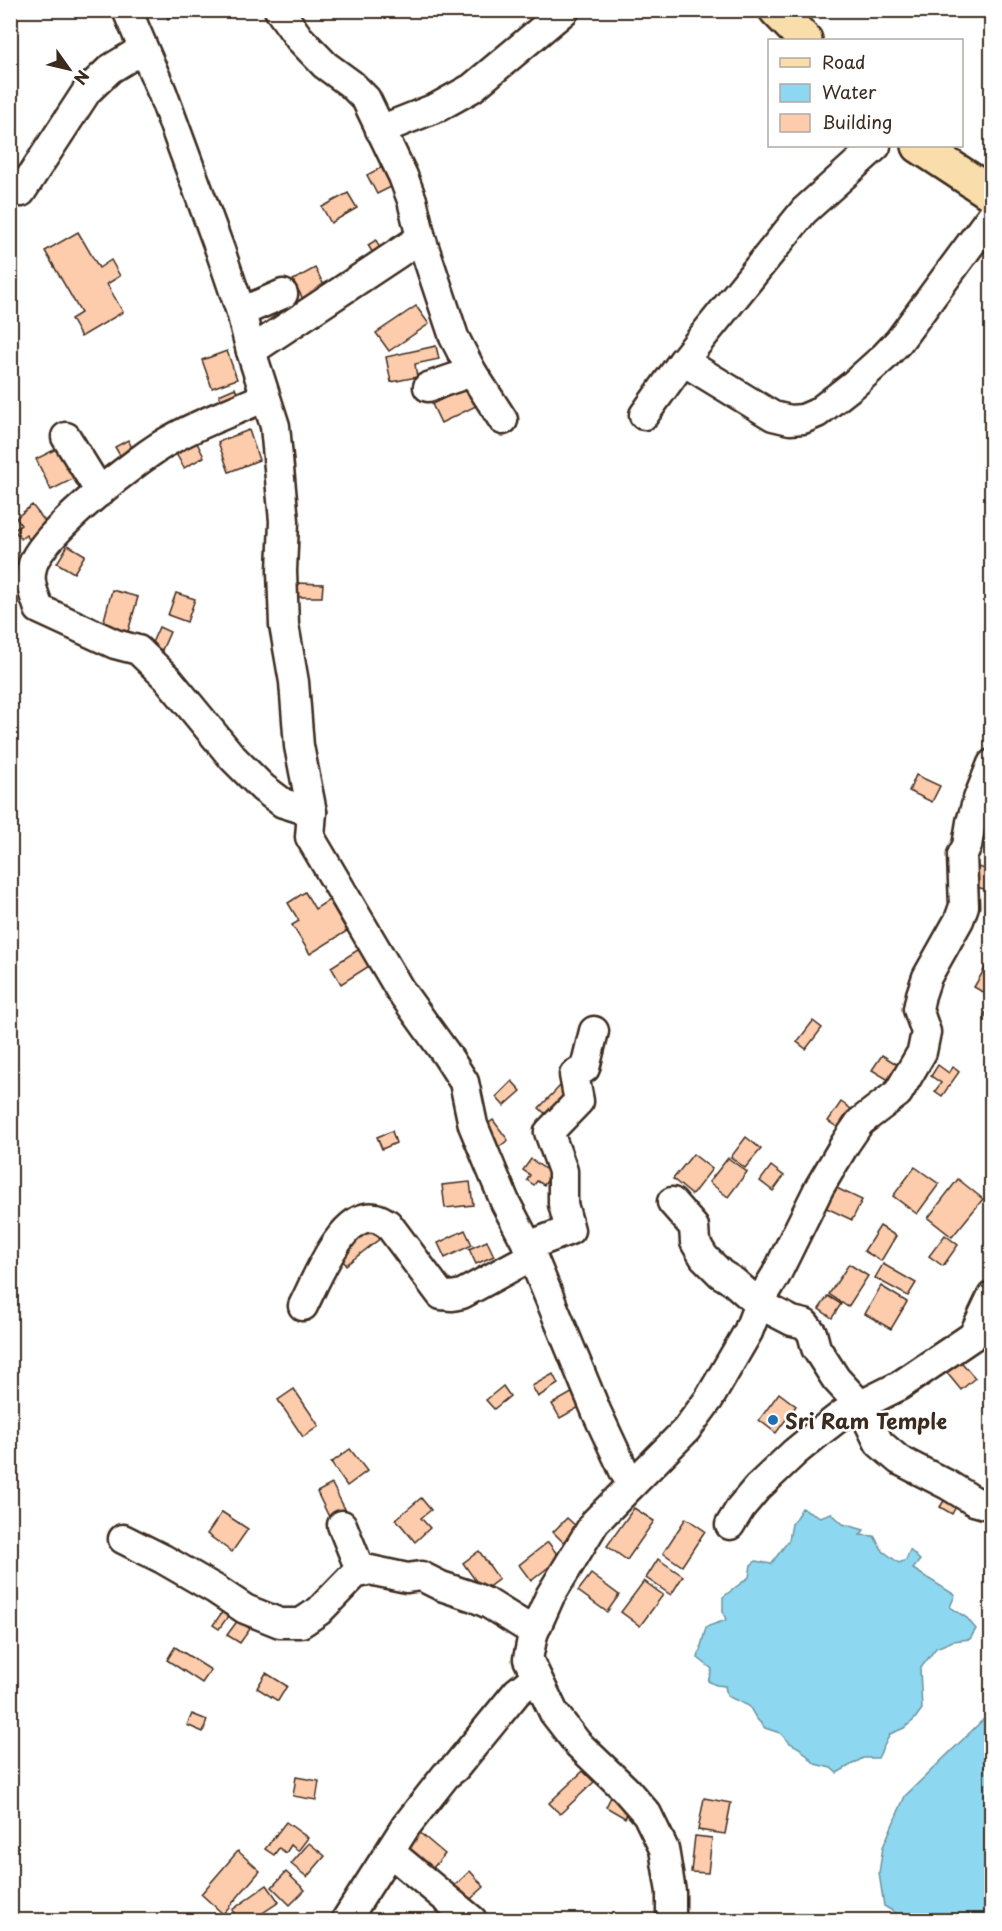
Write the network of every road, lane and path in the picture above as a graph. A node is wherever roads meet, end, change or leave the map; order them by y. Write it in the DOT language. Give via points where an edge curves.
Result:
graph roads {
  1 [pos="127,10"];
  2 [pos="279,10"];
  3 [pos="565,10"];
  4 [pos="776,10"];
  5 [pos="804,39"];
  6 [pos="143,49"];
  7 [pos="380,130"];
  8 [pos="875,147"];
  9 [pos="921,147"];
  10 [pos="21,192"];
  11 [pos="992,194"];
  12 [pos="992,216"];
  13 [pos="421,238"];
  14 [pos="283,294"];
  15 [pos="242,312"];
  16 [pos="251,351"];
  17 [pos="683,360"];
  18 [pos="472,372"];
  19 [pos="428,387"];
  20 [pos="264,397"];
  21 [pos="644,415"];
  22 [pos="502,420"];
  23 [pos="66,437"];
  24 [pos="100,492"];
  25 [pos="992,764"];
  26 [pos="312,813"];
  27 [pos="594,1031"];
  28 [pos="672,1202"];
  29 [pos="530,1251"];
  30 [pos="992,1296"];
  31 [pos="759,1304"];
  32 [pos="303,1306"];
  33 [pos="861,1406"];
  34 [pos="633,1483"];
  35 [pos="992,1506"];
  36 [pos="730,1525"];
  37 [pos="342,1526"];
  38 [pos="123,1539"];
  39 [pos="361,1572"];
  40 [pos="533,1634"];
  41 [pos="536,1677"];
  42 [pos="390,1852"];
  43 [pos="346,1920"];
  44 [pos="472,1920"];
  45 [pos="671,1920"];
  1 -- 6 [label="street"];
  2 -- 7 [label="street" via="299,38 366,99"];
  3 -- 7 [label="street" via="472,88"];
  4 -- 5 [label="main road"];
  6 -- 10 [label="street" via="110,69 87,91"];
  6 -- 15 [label="street"];
  7 -- 13 [label="street" via="403,176"];
  8 -- 17 [label="street" via="804,211"];
  9 -- 11 [label="main road"];
  12 -- 17 [label="street" via="899,341 817,413 790,420 773,416"];
  13 -- 16 [label="street"];
  13 -- 18 [label="street" via="454,337"];
  14 -- 15 [label="street"];
  15 -- 16 [label="street"];
  16 -- 20 [label="street"];
  17 -- 21 [label="street"];
  18 -- 19 [label="street"];
  18 -- 22 [label="street"];
  20 -- 24 [label="street" via="171,439"];
  20 -- 26 [label="street" via="276,436 284,521 284,625"];
  23 -- 24 [label="street"];
  24 -- 26 [label="street" via="40,550 32,565 30,584 39,609 115,644 138,650 262,788 283,803"];
  25 -- 31 [label="street" via="962,855 964,906 921,995 918,1009 926,1032 922,1052 898,1093 860,1122 845,1144"];
  26 -- 29 [label="street" via="310,837 400,990 464,1082 473,1125"];
  27 -- 29 [label="street" via="585,1068 574,1075 579,1101 549,1132 563,1171 556,1210"];
  28 -- 31 [label="street" via="694,1227 695,1242 704,1257"];
  29 -- 32 [label="street" via="462,1294 441,1295 388,1224 362,1218 331,1250"];
  29 -- 34 [label="street" via="597,1413"];
  30 -- 33 [label="street" via="973,1336 899,1386"];
  31 -- 33 [label="street" via="804,1324 836,1379"];
  31 -- 34 [label="street" via="748,1332 702,1411"];
  33 -- 35 [label="street" via="879,1443 899,1460"];
  33 -- 36 [label="street" via="843,1414 795,1452 757,1488"];
  34 -- 40 [label="street" via="595,1522 550,1596"];
  37 -- 39 [label="street"];
  38 -- 39 [label="street" via="163,1558 245,1609 280,1623 301,1623"];
  39 -- 40 [label="street" via="370,1570 406,1578 421,1575 489,1604"];
  40 -- 41 [label="street" via="528,1659"];
  41 -- 42 [label="street" via="517,1692 446,1775"];
  41 -- 45 [label="street" via="554,1713 578,1744 647,1814 664,1849"];
  42 -- 43 [label="street"];
  42 -- 44 [label="street"];
}
